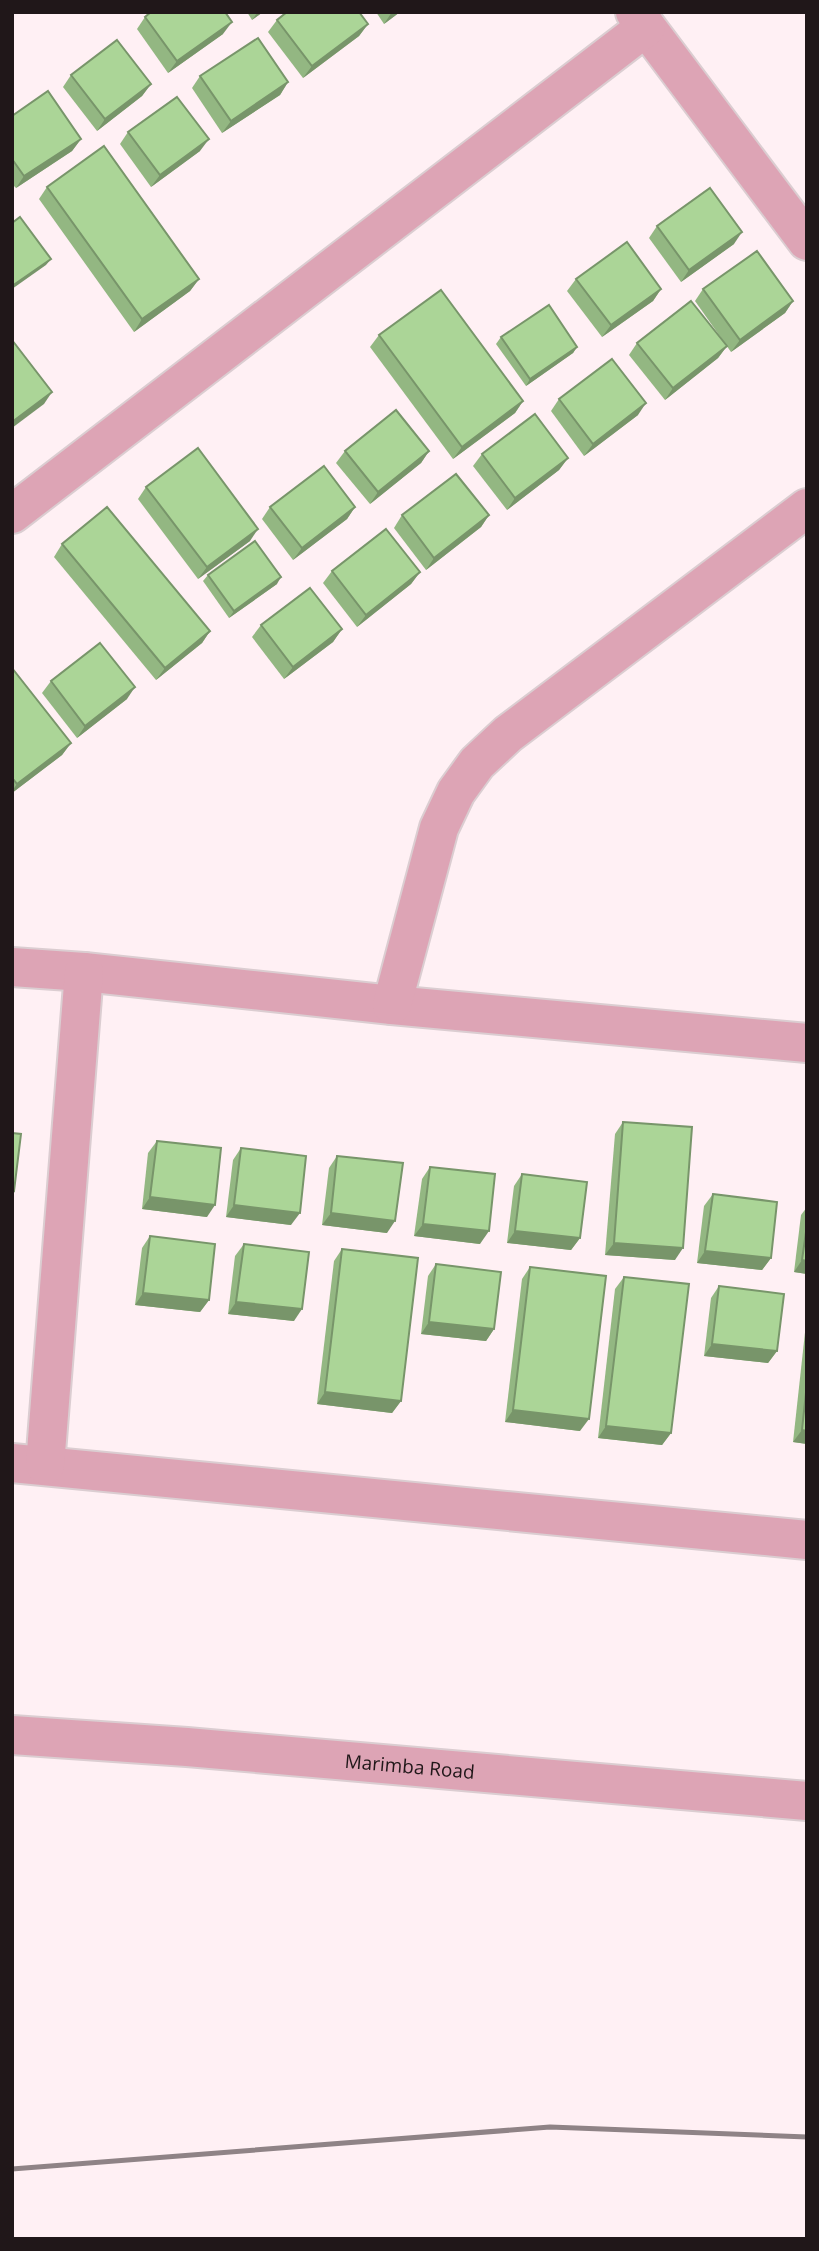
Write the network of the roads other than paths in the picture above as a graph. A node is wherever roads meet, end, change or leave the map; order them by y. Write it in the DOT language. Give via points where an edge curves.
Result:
graph roads {
  1 [pos="641,20"];
  2 [pos="807,241"];
  3 [pos="807,508"];
  4 [pos="12,514"];
  5 [pos="12,967"];
  6 [pos="84,972"];
  7 [pos="392,1005"];
  8 [pos="807,1043"];
  9 [pos="28,1464"];
  10 [pos="807,1540"];
  11 [pos="12,1735"];
  12 [pos="807,1801"];
  1 -- 2 [label="street"];
  1 -- 4 [label="street"];
  3 -- 7 [label="street" via="508,734 477,763 439,828"];
  5 -- 6 [label="street"];
  6 -- 7 [label="street"];
  6 -- 9 [label="street"];
  7 -- 8 [label="street"];
  9 -- 10 [label="street"];
  11 -- 12 [label="street, Marimba Road"];
}
